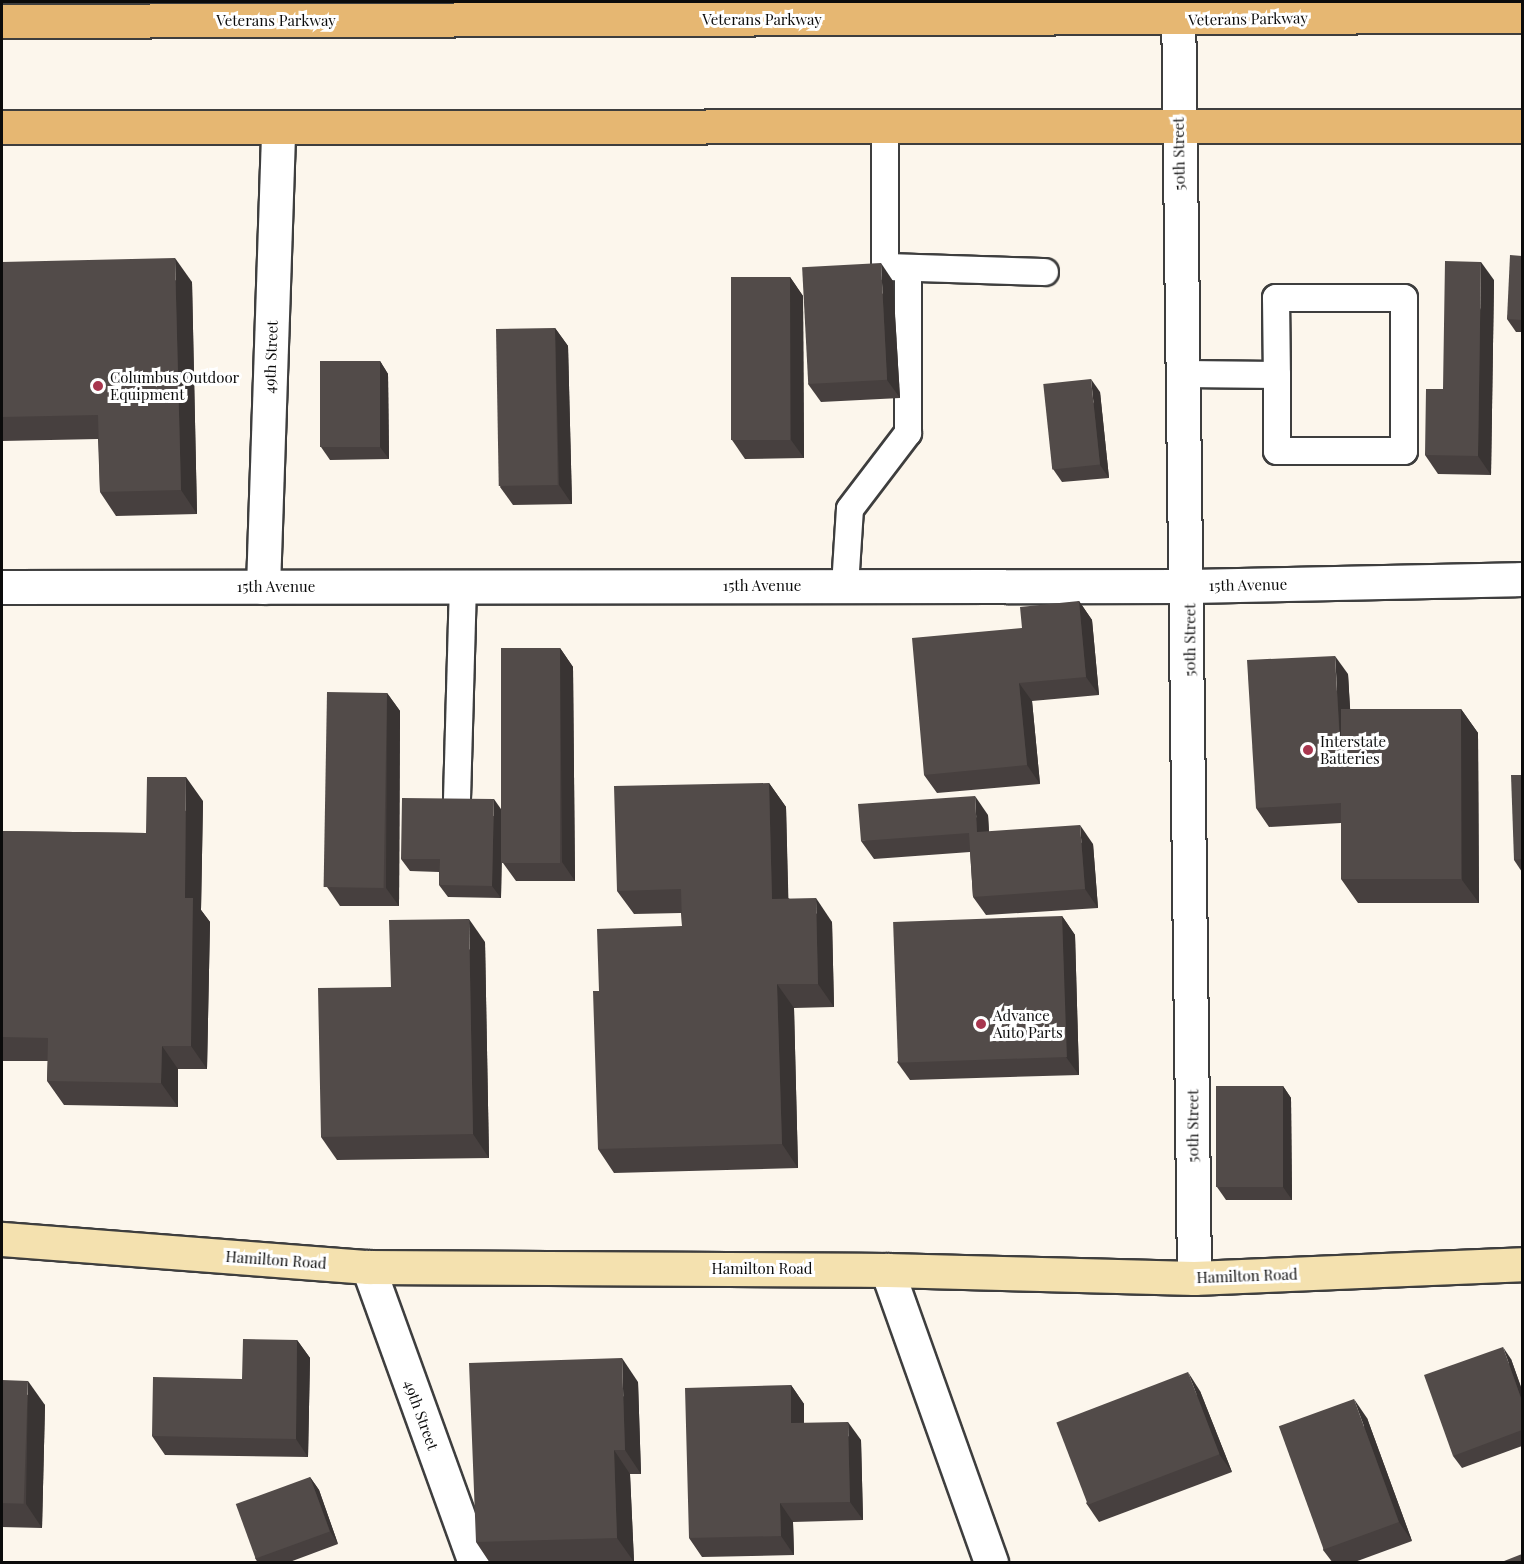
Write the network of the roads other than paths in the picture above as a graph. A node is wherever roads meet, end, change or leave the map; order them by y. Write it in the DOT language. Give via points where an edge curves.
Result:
graph roads {
  1 [pos="1178,11"];
  2 [pos="1522,16"];
  3 [pos="2,21"];
  4 [pos="1178,124"];
  5 [pos="885,125"];
  6 [pos="2,126"];
  7 [pos="1522,126"];
  8 [pos="278,127"];
  9 [pos="908,268"];
  10 [pos="1045,272"];
  11 [pos="1185,374"];
  12 [pos="1277,375"];
  13 [pos="1522,579"];
  14 [pos="263,586"];
  15 [pos="463,586"];
  16 [pos="845,586"];
  17 [pos="1190,586"];
  18 [pos="2,587"];
  19 [pos="458,799"];
  20 [pos="2,1239"];
  21 [pos="1522,1264"];
  22 [pos="368,1267"];
  23 [pos="887,1270"];
  24 [pos="1194,1278"];
  25 [pos="474,1563"];
  26 [pos="991,1563"];
  1 -- 2 [label="main road, Veterans Parkway"];
  1 -- 3 [label="main road, Veterans Parkway"];
  1 -- 4 [label="street, 50th Street"];
  4 -- 5 [label="main road"];
  4 -- 7 [label="main road"];
  4 -- 11 [label="street, 50th Street"];
  5 -- 8 [label="main road"];
  5 -- 9 [label="lane" via="885,267"];
  6 -- 8 [label="main road"];
  8 -- 14 [label="street, 49th Street"];
  9 -- 10 [label="lane"];
  9 -- 16 [label="lane" via="908,433 850,509"];
  11 -- 12 [label="lane"];
  11 -- 17 [label="street, 50th Street"];
  12 -- 12 [label="lane" via="1277,451 1404,451 1404,298 1276,298"];
  13 -- 17 [label="street, 15th Avenue"];
  14 -- 15 [label="street, 15th Avenue"];
  14 -- 18 [label="street, 15th Avenue"];
  15 -- 16 [label="street, 15th Avenue"];
  15 -- 19 [label="lane"];
  16 -- 17 [label="street, 15th Avenue"];
  17 -- 24 [label="street, 50th Street"];
  20 -- 22 [label="street, Hamilton Road"];
  21 -- 24 [label="street, Hamilton Road"];
  22 -- 23 [label="street, Hamilton Road"];
  22 -- 25 [label="street, 49th Street"];
  23 -- 24 [label="street, Hamilton Road"];
  23 -- 26 [label="street"];
}
